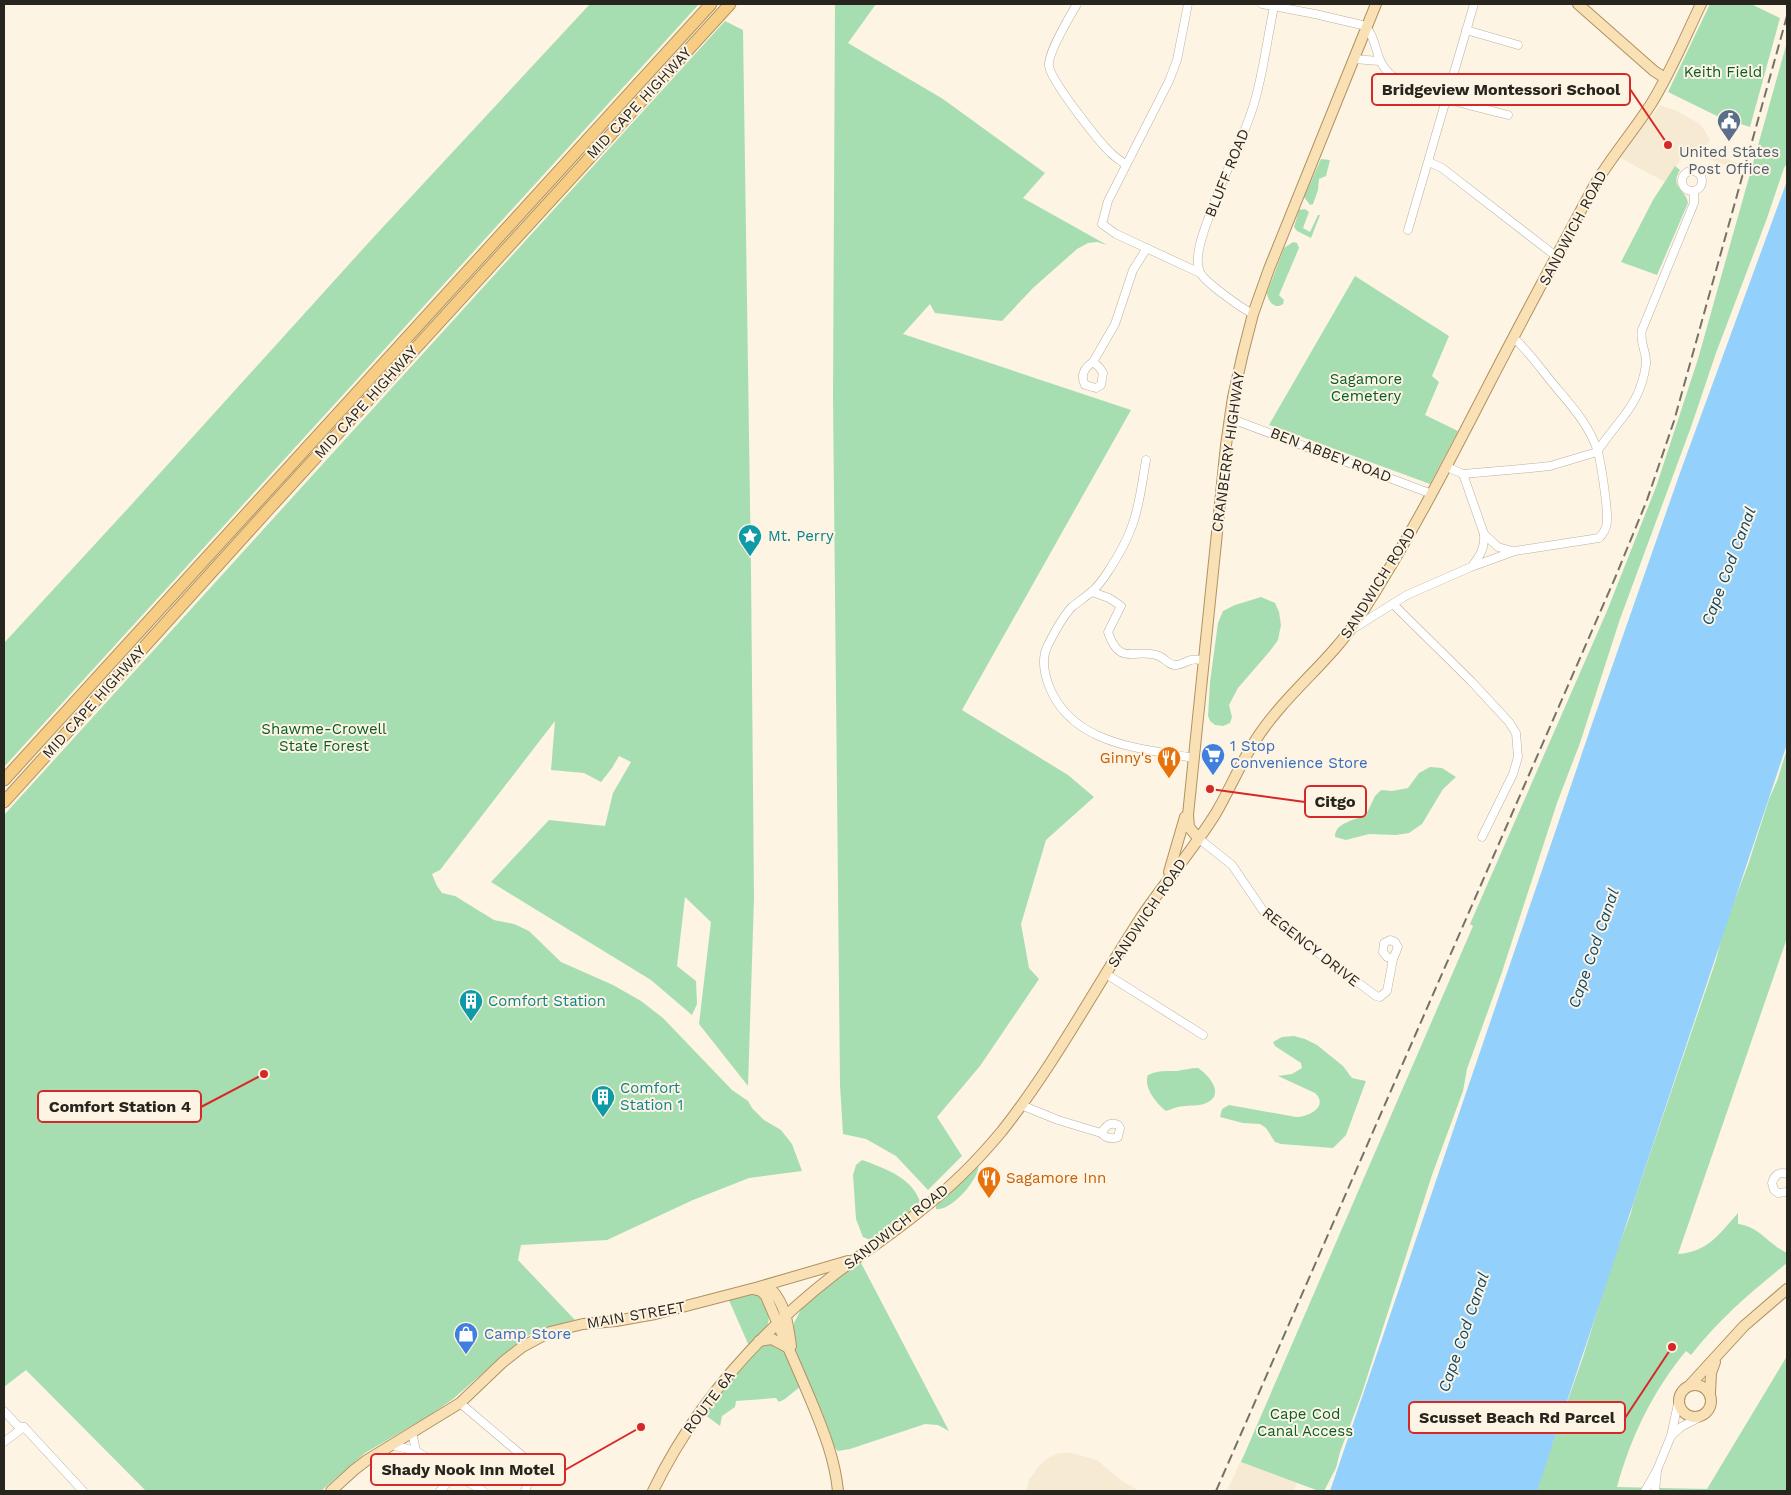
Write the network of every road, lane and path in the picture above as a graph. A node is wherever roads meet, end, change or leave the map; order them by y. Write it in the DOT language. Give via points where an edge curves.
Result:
graph roads {
  1 [pos="710,4"];
  2 [pos="730,4"];
  3 [pos="1077,4"];
  4 [pos="1188,4"];
  5 [pos="1262,4"];
  6 [pos="1376,4"];
  7 [pos="1474,4"];
  8 [pos="1578,4"];
  9 [pos="1701,4"];
  10 [pos="1274,7"];
  11 [pos="1367,28"];
  12 [pos="1466,30"];
  13 [pos="1518,45"];
  14 [pos="1354,59"];
  15 [pos="1379,61"];
  16 [pos="1665,78"];
  17 [pos="1447,98"];
  18 [pos="1508,115"];
  19 [pos="1429,162"];
  20 [pos="1126,165"];
  21 [pos="1694,191"];
  22 [pos="1408,230"];
  23 [pos="1147,248"];
  24 [pos="1557,257"];
  25 [pos="1200,273"];
  26 [pos="1254,314"];
  27 [pos="1514,338"];
  28 [pos="1092,362"];
  29 [pos="1230,418"];
  30 [pos="1598,452"];
  31 [pos="1146,460"];
  32 [pos="1447,467"];
  33 [pos="1463,474"];
  34 [pos="1432,494"];
  35 [pos="1484,534"];
  36 [pos="1515,551"];
  37 [pos="1471,566"];
  38 [pos="1092,592"];
  39 [pos="1393,604"];
  40 [pos="1351,630"];
  41 [pos="1203,660"];
  42 [pos="1193,758"];
  43 [pos="4,780"];
  44 [pos="4,802"];
  45 [pos="1189,804"];
  46 [pos="1482,837"];
  47 [pos="1198,838"];
  48 [pos="1163,885"];
  49 [pos="1393,958"];
  50 [pos="1106,974"];
  51 [pos="1203,1035"];
  52 [pos="1021,1105"];
  53 [pos="1101,1133"];
  54 [pos="1787,1174"];
  55 [pos="1787,1192"];
  56 [pos="856,1258"];
  57 [pos="756,1288"];
  58 [pos="1787,1289"];
  59 [pos="786,1316"];
  60 [pos="777,1323"];
  61 [pos="759,1341"];
  62 [pos="787,1347"];
  63 [pos="1717,1357"];
  64 [pos="794,1359"];
  65 [pos="1690,1385"];
  66 [pos="1710,1393"];
  67 [pos="1679,1399"];
  68 [pos="460,1403"];
  69 [pos="4,1411"];
  70 [pos="1700,1416"];
  71 [pos="24,1427"];
  72 [pos="412,1432"];
  73 [pos="1671,1436"];
  74 [pos="4,1442"];
  75 [pos="392,1445"];
  76 [pos="416,1450"];
  77 [pos="1657,1470"];
  78 [pos="454,1475"];
  79 [pos="83,1491"];
  80 [pos="331,1491"];
  81 [pos="440,1491"];
  82 [pos="483,1491"];
  83 [pos="525,1491"];
  84 [pos="653,1491"];
  85 [pos="838,1491"];
  86 [pos="1645,1491"];
  87 [pos="1655,1491"];
  1 -- 43 [label="highway, MID CAPE HIGHWAY"];
  2 -- 44 [label="highway, MID CAPE HIGHWAY"];
  3 -- 20 [label="street" via="1048,66 1086,124 1110,153"];
  4 -- 20 [label="street" via="1177,60 1169,81"];
  5 -- 10 [label="street"];
  6 -- 11 [label="main road, CRANBERRY HIGHWAY"];
  7 -- 12 [label="street"];
  8 -- 16 [label="main road"];
  9 -- 16 [label="main road, SANDWICH ROAD"];
  10 -- 11 [label="street"];
  10 -- 25 [label="street, BLUFF ROAD" via="1253,108 1202,238"];
  11 -- 14 [label="main road, CRANBERRY HIGHWAY"];
  11 -- 15 [label="street"];
  12 -- 13 [label="street"];
  12 -- 17 [label="street"];
  14 -- 15 [label="street"];
  14 -- 26 [label="main road, CRANBERRY HIGHWAY" via="1276,250"];
  15 -- 17 [label="street" via="1400,82"];
  16 -- 24 [label="main road, SANDWICH ROAD" via="1643,116 1602,172"];
  17 -- 18 [label="street"];
  17 -- 19 [label="street"];
  19 -- 22 [label="street"];
  19 -- 24 [label="street" via="1442,168"];
  20 -- 23 [label="street" via="1108,202 1102,224"];
  21 -- 30 [label="street" via="1694,203 1642,330 1646,364 1637,397"];
  23 -- 25 [label="street"];
  23 -- 28 [label="street" via="1134,270 1115,324"];
  24 -- 27 [label="main road, SANDWICH ROAD"];
  25 -- 26 [label="street"];
  26 -- 29 [label="main road, CRANBERRY HIGHWAY"];
  27 -- 30 [label="street" via="1575,411"];
  27 -- 32 [label="main road, SANDWICH ROAD"];
  29 -- 34 [label="street, BEN ABBEY ROAD"];
  29 -- 41 [label="main road, CRANBERRY HIGHWAY"];
  30 -- 33 [label="street" via="1550,466"];
  30 -- 36 [label="street" via="1607,515 1604,533 1599,538"];
  31 -- 38 [label="street" via="1132,527 1109,570"];
  32 -- 33 [label="street"];
  32 -- 34 [label="main road, SANDWICH ROAD"];
  33 -- 35 [label="street"];
  34 -- 40 [label="main road, SANDWICH ROAD"];
  35 -- 36 [label="street" via="1498,547"];
  35 -- 37 [label="street" via="1482,551"];
  36 -- 37 [label="street"];
  37 -- 39 [label="street"];
  38 -- 41 [label="street" via="1121,606 1108,632 1119,652 1160,656 1179,666 1192,660"];
  38 -- 42 [label="street" via="1071,608 1046,648 1044,663 1051,690 1062,708 1085,730 1112,742"];
  39 -- 40 [label="street"];
  39 -- 46 [label="street" via="1471,681 1516,733 1518,757 1513,774"];
  40 -- 47 [label="main road, SANDWICH ROAD" via="1266,724"];
  41 -- 42 [label="main road, CRANBERRY HIGHWAY"];
  42 -- 45 [label="main road, CRANBERRY HIGHWAY"];
  45 -- 47 [label="main road, CRANBERRY HIGHWAY" via="1188,823"];
  45 -- 48 [label="main road, CRANBERRY HIGHWAY"];
  47 -- 48 [label="main road, SANDWICH ROAD"];
  47 -- 49 [label="street, REGENCY DRIVE" via="1232,865 1264,912 1376,996 1388,991"];
  48 -- 50 [label="main road, SANDWICH ROAD"];
  50 -- 51 [label="street"];
  50 -- 52 [label="main road, SANDWICH ROAD"];
  52 -- 53 [label="street"];
  52 -- 56 [label="main road, SANDWICH ROAD" via="954,1182 923,1210"];
  54 -- 55 [label="street" via="1778,1174 1772,1182 1778,1193"];
  56 -- 57 [label="main road, MAIN STREET"];
  56 -- 59 [label="main road, SANDWICH ROAD"];
  57 -- 59 [label="main road" via="766,1287 773,1291"];
  57 -- 60 [label="main road" via="765,1294"];
  57 -- 68 [label="main road, MAIN STREET" via="655,1314 550,1332 516,1352"];
  58 -- 63 [label="main road" via="1753,1318"];
  59 -- 60 [label="main road, SANDWICH ROAD"];
  59 -- 64 [label="main road"];
  60 -- 61 [label="main road, ROUTE 6A"];
  60 -- 62 [label="main road"];
  61 -- 62 [label="main road" via="772,1339"];
  61 -- 84 [label="main road, ROUTE 6A" via="697,1415"];
  62 -- 64 [label="main road"];
  63 -- 65 [label="main road"];
  63 -- 66 [label="main road" via="1711,1373"];
  64 -- 85 [label="main road" via="830,1449"];
  65 -- 66 [label="main road" via="1699,1384"];
  65 -- 67 [label="main road" via="1682,1390"];
  66 -- 70 [label="main road" via="1710,1407"];
  67 -- 70 [label="main road" via="1685,1413"];
  67 -- 73 [label="street"];
  68 -- 72 [label="main road, MAIN STREET"];
  68 -- 83 [label="street" via="526,1458 530,1478"];
  69 -- 71 [label="street" via="18,1426"];
  70 -- 73 [label="street"];
  71 -- 74 [label="street"];
  71 -- 79 [label="street"];
  72 -- 75 [label="main road, MAIN STREET"];
  72 -- 76 [label="street"];
  73 -- 77 [label="street"];
  75 -- 76 [label="street"];
  75 -- 80 [label="main road, MAIN STREET" via="354,1470"];
  76 -- 78 [label="street"];
  77 -- 86 [label="street"];
  77 -- 87 [label="street"];
  78 -- 81 [label="street"];
  78 -- 82 [label="street"];
}
